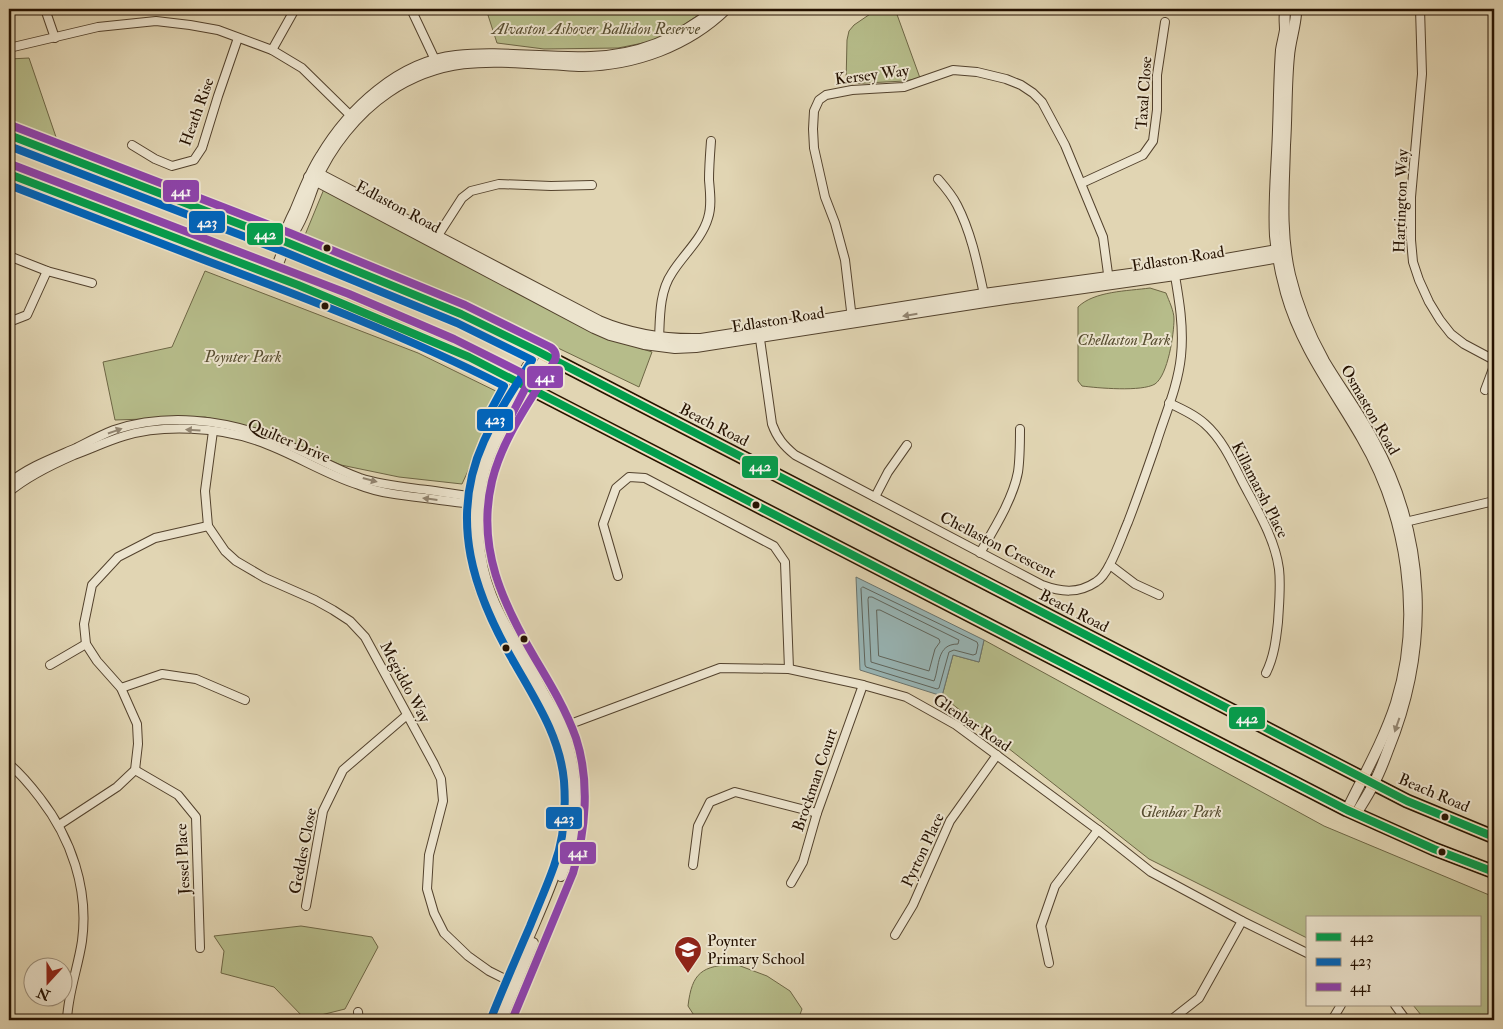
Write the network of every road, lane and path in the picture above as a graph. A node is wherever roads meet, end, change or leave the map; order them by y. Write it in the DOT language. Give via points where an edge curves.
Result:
graph roads {
  1 [pos="45,9"];
  2 [pos="295,9"];
  3 [pos="411,9"];
  4 [pos="716,9"];
  5 [pos="726,9"];
  6 [pos="1420,9"];
  7 [pos="1291,11"];
  8 [pos="1165,22"];
  9 [pos="55,38"];
  10 [pos="238,38"];
  11 [pos="9,48"];
  12 [pos="272,50"];
  13 [pos="437,64"];
  14 [pos="353,119"];
  15 [pos="9,135"];
  16 [pos="711,141"];
  17 [pos="132,145"];
  18 [pos="9,174"];
  19 [pos="314,175"];
  20 [pos="938,179"];
  21 [pos="1082,183"];
  22 [pos="592,185"];
  23 [pos="436,239"];
  24 [pos="286,242"];
  25 [pos="1282,254"];
  26 [pos="9,256"];
  27 [pos="47,271"];
  28 [pos="1175,271"];
  29 [pos="274,275"];
  30 [pos="1109,280"];
  31 [pos="92,283"];
  32 [pos="984,298"];
  33 [pos="852,319"];
  34 [pos="9,322"];
  35 [pos="760,334"];
  36 [pos="659,342"];
  37 [pos="541,353"];
  38 [pos="1494,360"];
  39 [pos="1494,366"];
  40 [pos="522,385"];
  41 [pos="1485,390"];
  42 [pos="1169,403"];
  43 [pos="1020,429"];
  44 [pos="213,431"];
  45 [pos="907,445"];
  46 [pos="9,483"];
  47 [pos="9,492"];
  48 [pos="875,497"];
  49 [pos="475,500"];
  50 [pos="1494,501"];
  51 [pos="1402,523"];
  52 [pos="208,526"];
  53 [pos="980,552"];
  54 [pos="1110,565"];
  55 [pos="618,576"];
  56 [pos="1159,595"];
  57 [pos="86,644"];
  58 [pos="50,666"];
  59 [pos="788,669"];
  60 [pos="1266,673"];
  61 [pos="863,685"];
  62 [pos="121,688"];
  63 [pos="245,700"];
  64 [pos="407,716"];
  65 [pos="557,729"];
  66 [pos="997,755"];
  67 [pos="9,764"];
  68 [pos="135,770"];
  69 [pos="1368,781"];
  70 [pos="1352,812"];
  71 [pos="817,813"];
  72 [pos="59,825"];
  73 [pos="1098,830"];
  74 [pos="1494,837"];
  75 [pos="693,865"];
  76 [pos="1494,872"];
  77 [pos="791,883"];
  78 [pos="306,906"];
  79 [pos="1242,921"];
  80 [pos="896,935"];
  81 [pos="200,948"];
  82 [pos="1306,953"];
  83 [pos="1049,963"];
  84 [pos="512,983"];
  85 [pos="1339,1006"];
  86 [pos="1396,1006"];
  87 [pos="68,1020"];
  88 [pos="492,1020"];
  89 [pos="501,1020"];
  90 [pos="1171,1020"];
  91 [pos="1332,1020"];
  92 [pos="1406,1020"];
  1 -- 9 [label="street"];
  2 -- 12 [label="street"];
  3 -- 13 [label="street"];
  4 -- 13 [label="street" via="664,41 630,52 588,57 482,54 454,56"];
  5 -- 13 [label="street" via="698,32 673,46 640,58 581,66 483,61"];
  6 -- 38 [label="street, Hartington Way" via="1422,74 1412,197 1413,262 1428,302 1451,334"];
  7 -- 25 [label="street, Osmaston Road" via="1281,59 1275,214"];
  8 -- 21 [label="street, Taxal Close" via="1157,75 1154,141 1143,155"];
  9 -- 10 [label="street" via="98,28 156,21 218,30"];
  9 -- 11 [label="street"];
  10 -- 12 [label="street"];
  10 -- 17 [label="street, Heath Rise" via="202,148 194,160 172,166"];
  12 -- 14 [label="street" via="302,68"];
  13 -- 14 [label="street" via="419,66 383,86 363,102"];
  14 -- 19 [label="street" via="333,137"];
  15 -- 24 [label="main road, Beach Road"];
  16 -- 36 [label="street" via="708,221 665,285"];
  18 -- 29 [label="main road"];
  19 -- 23 [label="street, Edlaston Road"];
  19 -- 24 [label="street" via="286,232"];
  20 -- 32 [label="street" via="957,204 966,226"];
  21 -- 30 [label="street, Kersey Way" via="1103,237"];
  21 -- 33 [label="street, Kersey Way" via="1042,102 1033,93 1006,79 953,70 904,88 852,90 826,95 819,100 814,111 814,148 845,260"];
  22 -- 23 [label="street" via="499,184 471,191 462,198"];
  23 -- 36 [label="street, Edlaston Road" via="599,321"];
  24 -- 29 [label="street"];
  24 -- 37 [label="main road, Beach Road" via="461,314"];
  25 -- 28 [label="street, Edlaston Road"];
  25 -- 51 [label="street, Osmaston Road" via="1314,343 1374,441 1400,499"];
  26 -- 27 [label="street"];
  27 -- 31 [label="street"];
  27 -- 34 [label="street" via="27,316"];
  28 -- 30 [label="street, Edlaston Road"];
  28 -- 42 [label="street, Chellaston Crescent" via="1182,342 1178,373"];
  29 -- 40 [label="main road" via="469,356"];
  30 -- 32 [label="street, Edlaston Road"];
  32 -- 33 [label="street, Edlaston Road"];
  33 -- 35 [label="street, Edlaston Road"];
  35 -- 36 [label="street, Edlaston Road"];
  35 -- 48 [label="street, Chellaston Crescent" via="776,435 795,455"];
  37 -- 40 [label="street"];
  37 -- 69 [label="main road, Beach Road"];
  39 -- 41 [label="street"];
  40 -- 49 [label="street" via="497,439"];
  40 -- 70 [label="main road"];
  42 -- 54 [label="street, Chellaston Crescent" via="1140,491"];
  42 -- 60 [label="street, Killamarsh Place" via="1206,424 1217,437 1271,540 1279,568 1280,587 1276,640"];
  43 -- 53 [label="street" via="1018,473"];
  44 -- 47 [label="street, Quilter Drive, one-way" via="160,429 123,436 48,468"];
  49 -- 44 [label="street, Quilter Drive, one-way" via="405,496 358,486 259,441"];
  44 -- 52 [label="street, Megiddo Way" via="205,491"];
  45 -- 48 [label="street"];
  46 -- 49 [label="street, Quilter Drive, one-way" via="29,469 112,431 168,420 250,430 361,478"];
  48 -- 53 [label="street, Chellaston Crescent"];
  49 -- 65 [label="street" via="471,545 477,580 485,602"];
  50 -- 51 [label="street"];
  51 -- 69 [label="street, Osmaston Road" via="1408,585 1404,668 1391,715 1370,765"];
  52 -- 57 [label="street" via="155,538 118,557 92,585 84,624"];
  52 -- 64 [label="street, Megiddo Way" via="236,561 350,621 365,637"];
  53 -- 54 [label="street, Chellaston Crescent" via="1042,585 1066,591 1098,582"];
  54 -- 56 [label="street" via="1135,584"];
  55 -- 59 [label="street" via="603,524 616,488 629,477 645,478 774,546 785,562"];
  57 -- 58 [label="street"];
  57 -- 62 [label="street"];
  59 -- 61 [label="street, Glenbar Road"];
  59 -- 65 [label="street, Glenbar Road" via="720,668"];
  61 -- 66 [label="street, Glenbar Road" via="906,697 956,725"];
  61 -- 71 [label="street, Brockman Court"];
  62 -- 63 [label="street" via="162,674 196,679"];
  62 -- 68 [label="street" via="137,724"];
  64 -- 78 [label="street, Geddes Close" via="343,770 322,811"];
  64 -- 84 [label="street, Megiddo Way" via="441,779 443,801 429,856 427,888 434,913 444,933 468,956"];
  65 -- 84 [label="street" via="566,785 565,836 552,882"];
  66 -- 73 [label="street, Glenbar Road"];
  66 -- 80 [label="street, Pyrton Place" via="950,821 913,905"];
  67 -- 72 [label="street" via="29,783"];
  68 -- 72 [label="street" via="117,787"];
  68 -- 81 [label="street, Jessel Place" via="178,795 196,818"];
  69 -- 70 [label="street, Osmaston Road"];
  69 -- 74 [label="main road, Beach Road"];
  70 -- 76 [label="main road"];
  71 -- 75 [label="street" via="735,792 710,802 698,826"];
  71 -- 77 [label="street, Brockman Court" via="803,862"];
  72 -- 87 [label="street" via="73,854 83,905 82,940 69,999"];
  73 -- 79 [label="street, Glenbar Road" via="1151,872"];
  73 -- 83 [label="street" via="1055,886 1041,926"];
  79 -- 82 [label="street, Glenbar Road"];
  79 -- 90 [label="street" via="1199,998"];
  84 -- 88 [label="street"];
  84 -- 89 [label="street"];
  85 -- 91 [label="street"];
  86 -- 92 [label="street"];
}
